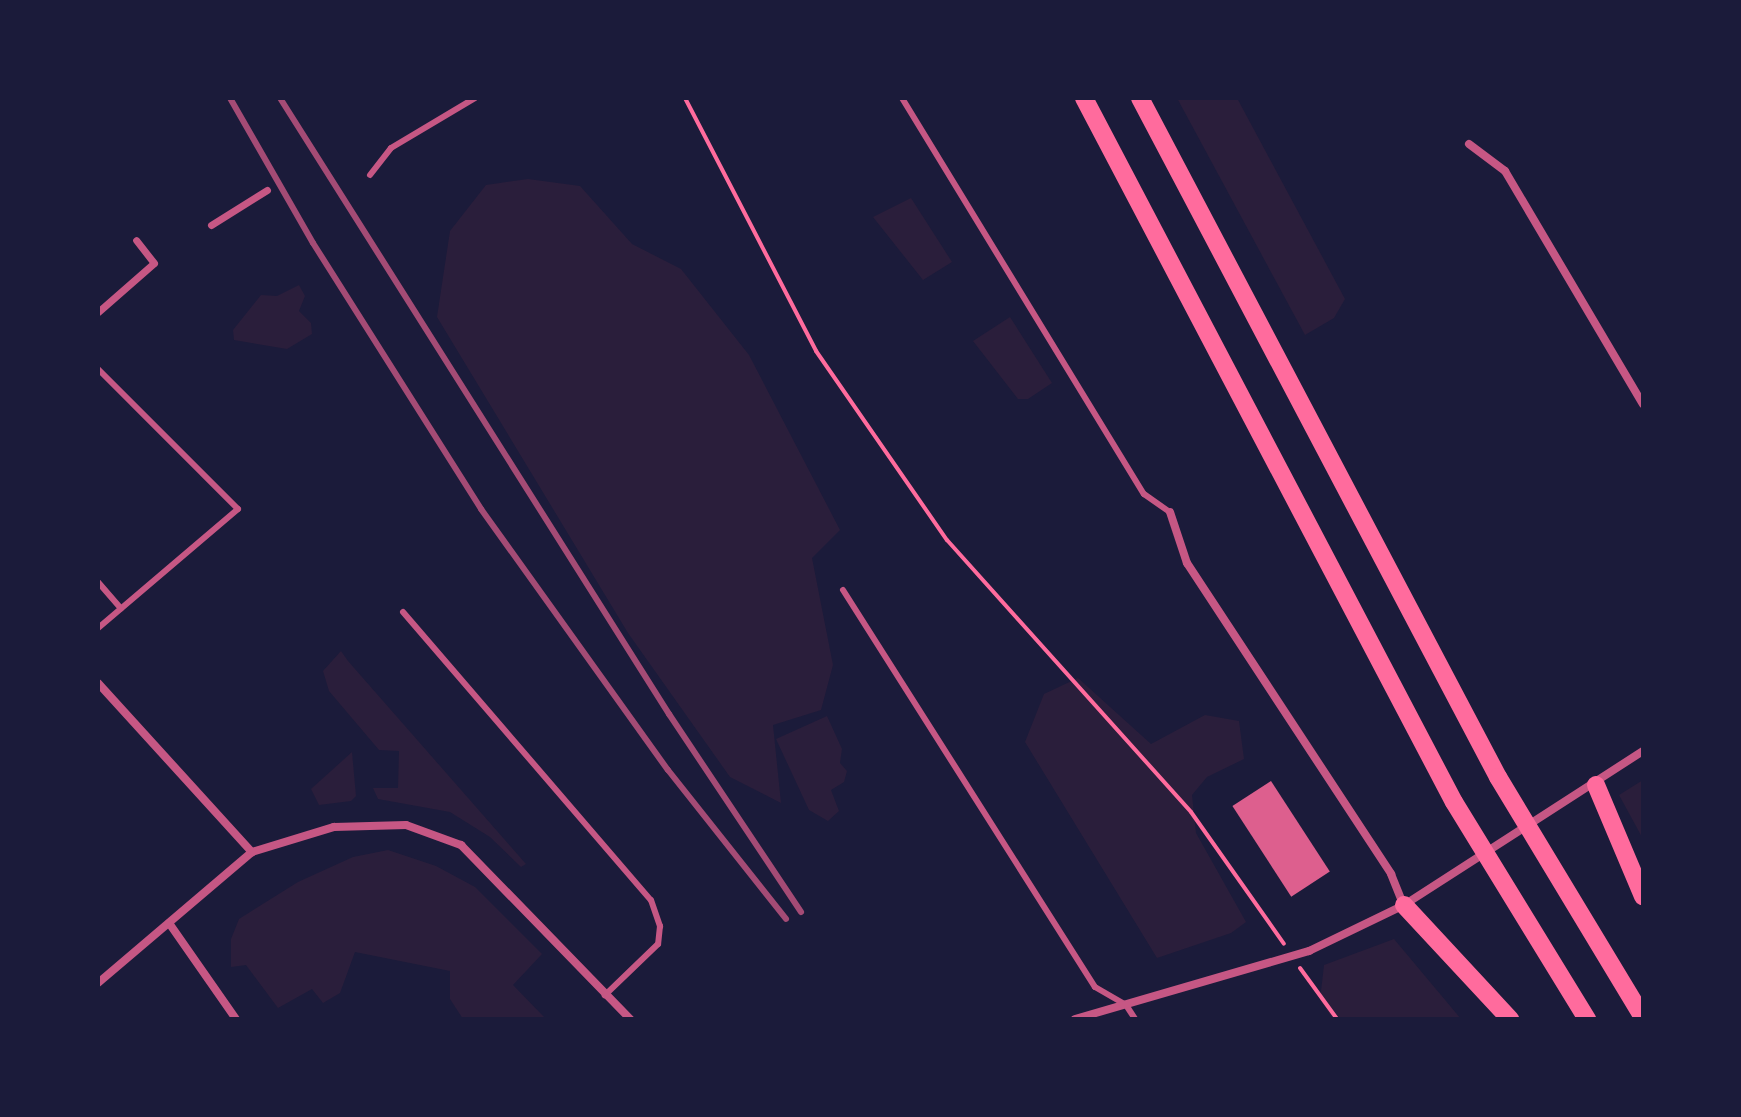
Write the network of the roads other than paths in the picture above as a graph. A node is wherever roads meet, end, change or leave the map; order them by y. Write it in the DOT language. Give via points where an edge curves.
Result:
graph roads {
  1 [pos="475,98"];
  2 [pos="902,98"];
  3 [pos="1084,98"];
  4 [pos="1140,98"];
  5 [pos="1469,144"];
  6 [pos="370,175"];
  7 [pos="267,190"];
  8 [pos="211,225"];
  9 [pos="136,240"];
  10 [pos="98,312"];
  11 [pos="98,369"];
  12 [pos="1643,404"];
  13 [pos="1170,512"];
  14 [pos="98,582"];
  15 [pos="843,590"];
  16 [pos="121,608"];
  17 [pos="403,612"];
  18 [pos="98,628"];
  19 [pos="98,683"];
  20 [pos="1643,751"];
  21 [pos="1596,785"];
  22 [pos="252,852"];
  23 [pos="1643,896"];
  24 [pos="1404,905"];
  25 [pos="169,923"];
  26 [pos="98,983"];
  27 [pos="605,995"];
  28 [pos="1126,1005"];
  29 [pos="1643,1017"];
  30 [pos="236,1019"];
  31 [pos="630,1019"];
  32 [pos="1075,1019"];
  33 [pos="1135,1019"];
  34 [pos="1510,1019"];
  35 [pos="1587,1019"];
  1 -- 6 [label="lane" via="391,148"];
  2 -- 13 [label="lane" via="1144,494"];
  3 -- 35 [label="main road" via="1454,802"];
  4 -- 29 [label="main road" via="1498,777"];
  5 -- 12 [label="street" via="1505,171"];
  7 -- 8 [label="street"];
  9 -- 10 [label="street" via="154,263"];
  11 -- 16 [label="lane" via="238,509"];
  13 -- 24 [label="street" via="1187,563 1391,874"];
  14 -- 16 [label="lane"];
  15 -- 28 [label="lane" via="1095,987"];
  16 -- 18 [label="lane"];
  17 -- 27 [label="lane" via="651,900 660,926 658,944"];
  19 -- 22 [label="street"];
  20 -- 21 [label="street"];
  21 -- 23 [label="main road"];
  21 -- 24 [label="street"];
  22 -- 25 [label="street"];
  22 -- 27 [label="street" via="334,827 406,825 437,833 461,845 506,885"];
  24 -- 28 [label="street" via="1293,958"];
  24 -- 34 [label="main road"];
  25 -- 26 [label="street"];
  25 -- 30 [label="street"];
  27 -- 31 [label="street"];
  28 -- 32 [label="street"];
  28 -- 33 [label="lane"];
}
